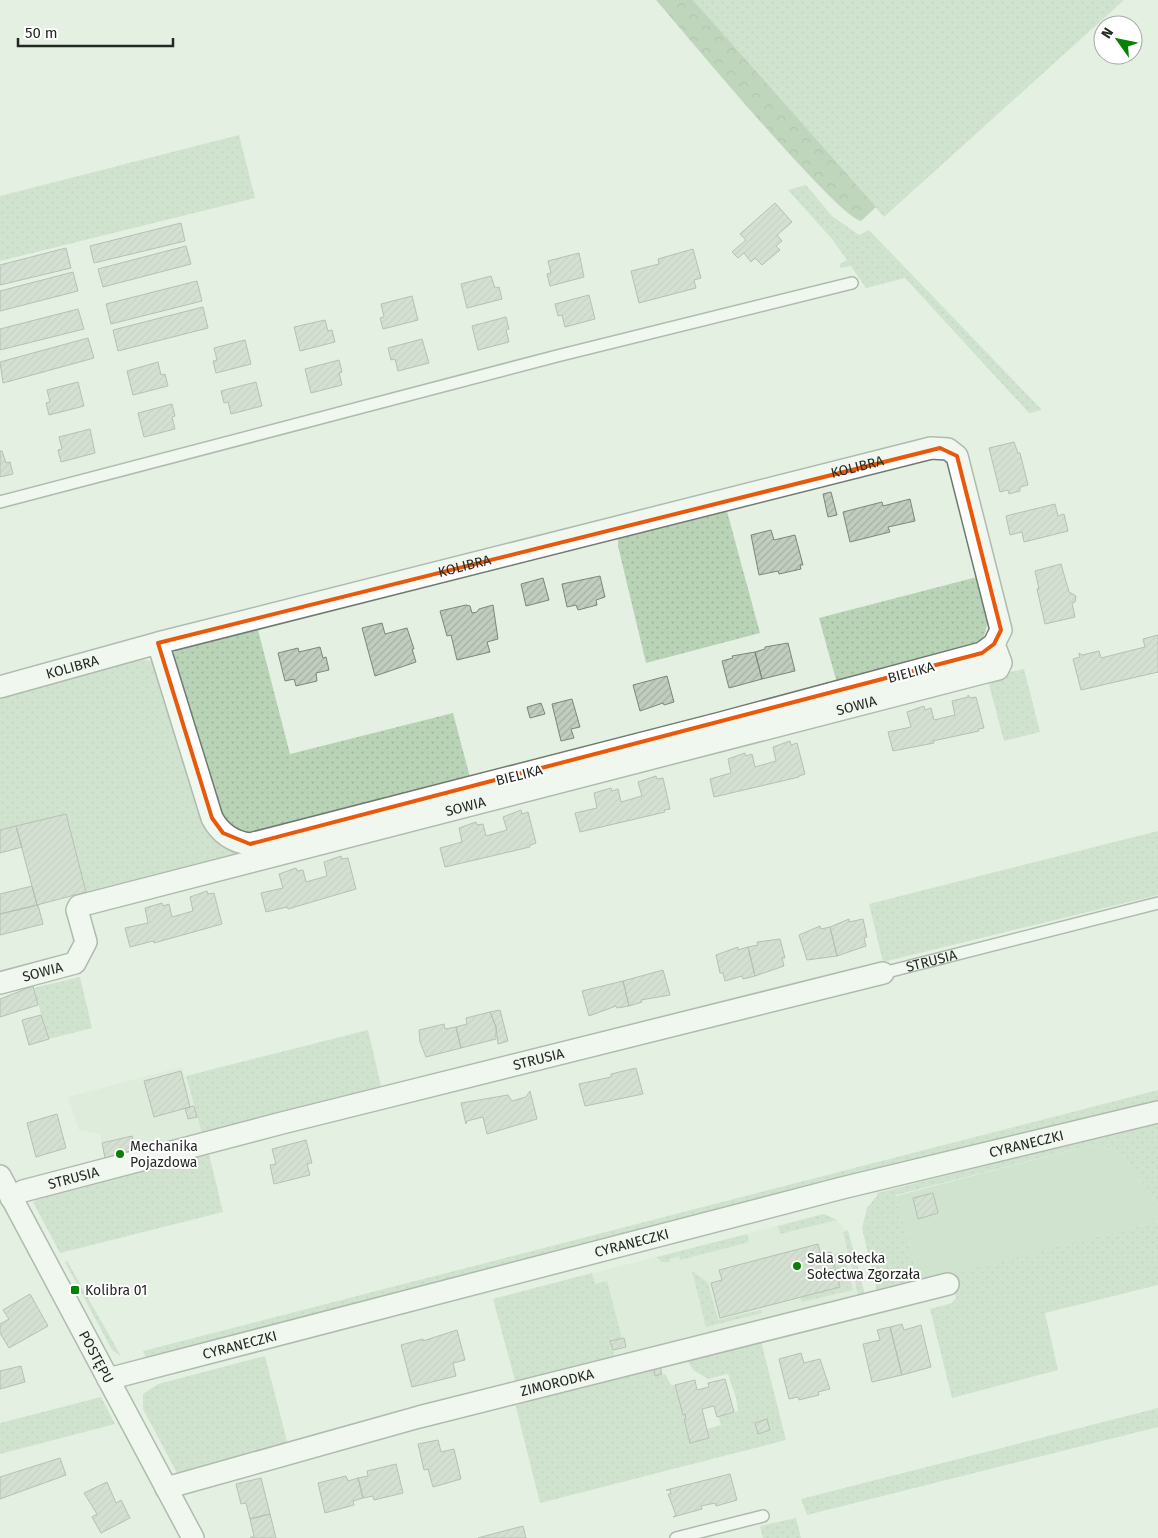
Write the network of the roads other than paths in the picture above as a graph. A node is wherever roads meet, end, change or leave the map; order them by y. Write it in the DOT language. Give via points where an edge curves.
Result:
graph roads {
  1 [pos="852,283"];
  2 [pos="0,502"];
  3 [pos="158,643"];
  4 [pos="987,656"];
  5 [pos="0,687"];
  6 [pos="1158,903"];
  7 [pos="883,973"];
  8 [pos="0,983"];
  9 [pos="1158,1112"];
  10 [pos="0,1176"];
  11 [pos="11,1198"];
  12 [pos="948,1284"];
  13 [pos="108,1379"];
  14 [pos="166,1488"];
  15 [pos="763,1516"];
  16 [pos="193,1538"];
  17 [pos="676,1538"];
  1 -- 2 [label="lane" via="557,356"];
  3 -- 4 [label="street, BIELIKA" via="212,818 223,833 240,843 250,844"];
  3 -- 4 [label="street, KOLIBRA" via="931,448 948,449 957,456 1001,630"];
  3 -- 5 [label="street, KOLIBRA"];
  4 -- 8 [label="street, SOWIA" via="79,906 86,942 75,963"];
  6 -- 7 [label="lane, STRUSIA"];
  7 -- 11 [label="street, STRUSIA" via="282,1123 23,1191"];
  9 -- 13 [label="street, CYRANECZKI" via="842,1188"];
  10 -- 11 [label="street, POSTĘPU"];
  11 -- 13 [label="street, POSTĘPU"];
  12 -- 14 [label="street, ZIMORODKA" via="419,1417"];
  13 -- 14 [label="street, POSTĘPU"];
  14 -- 16 [label="street, POSTĘPU"];
  15 -- 17 [label="lane"];
}
